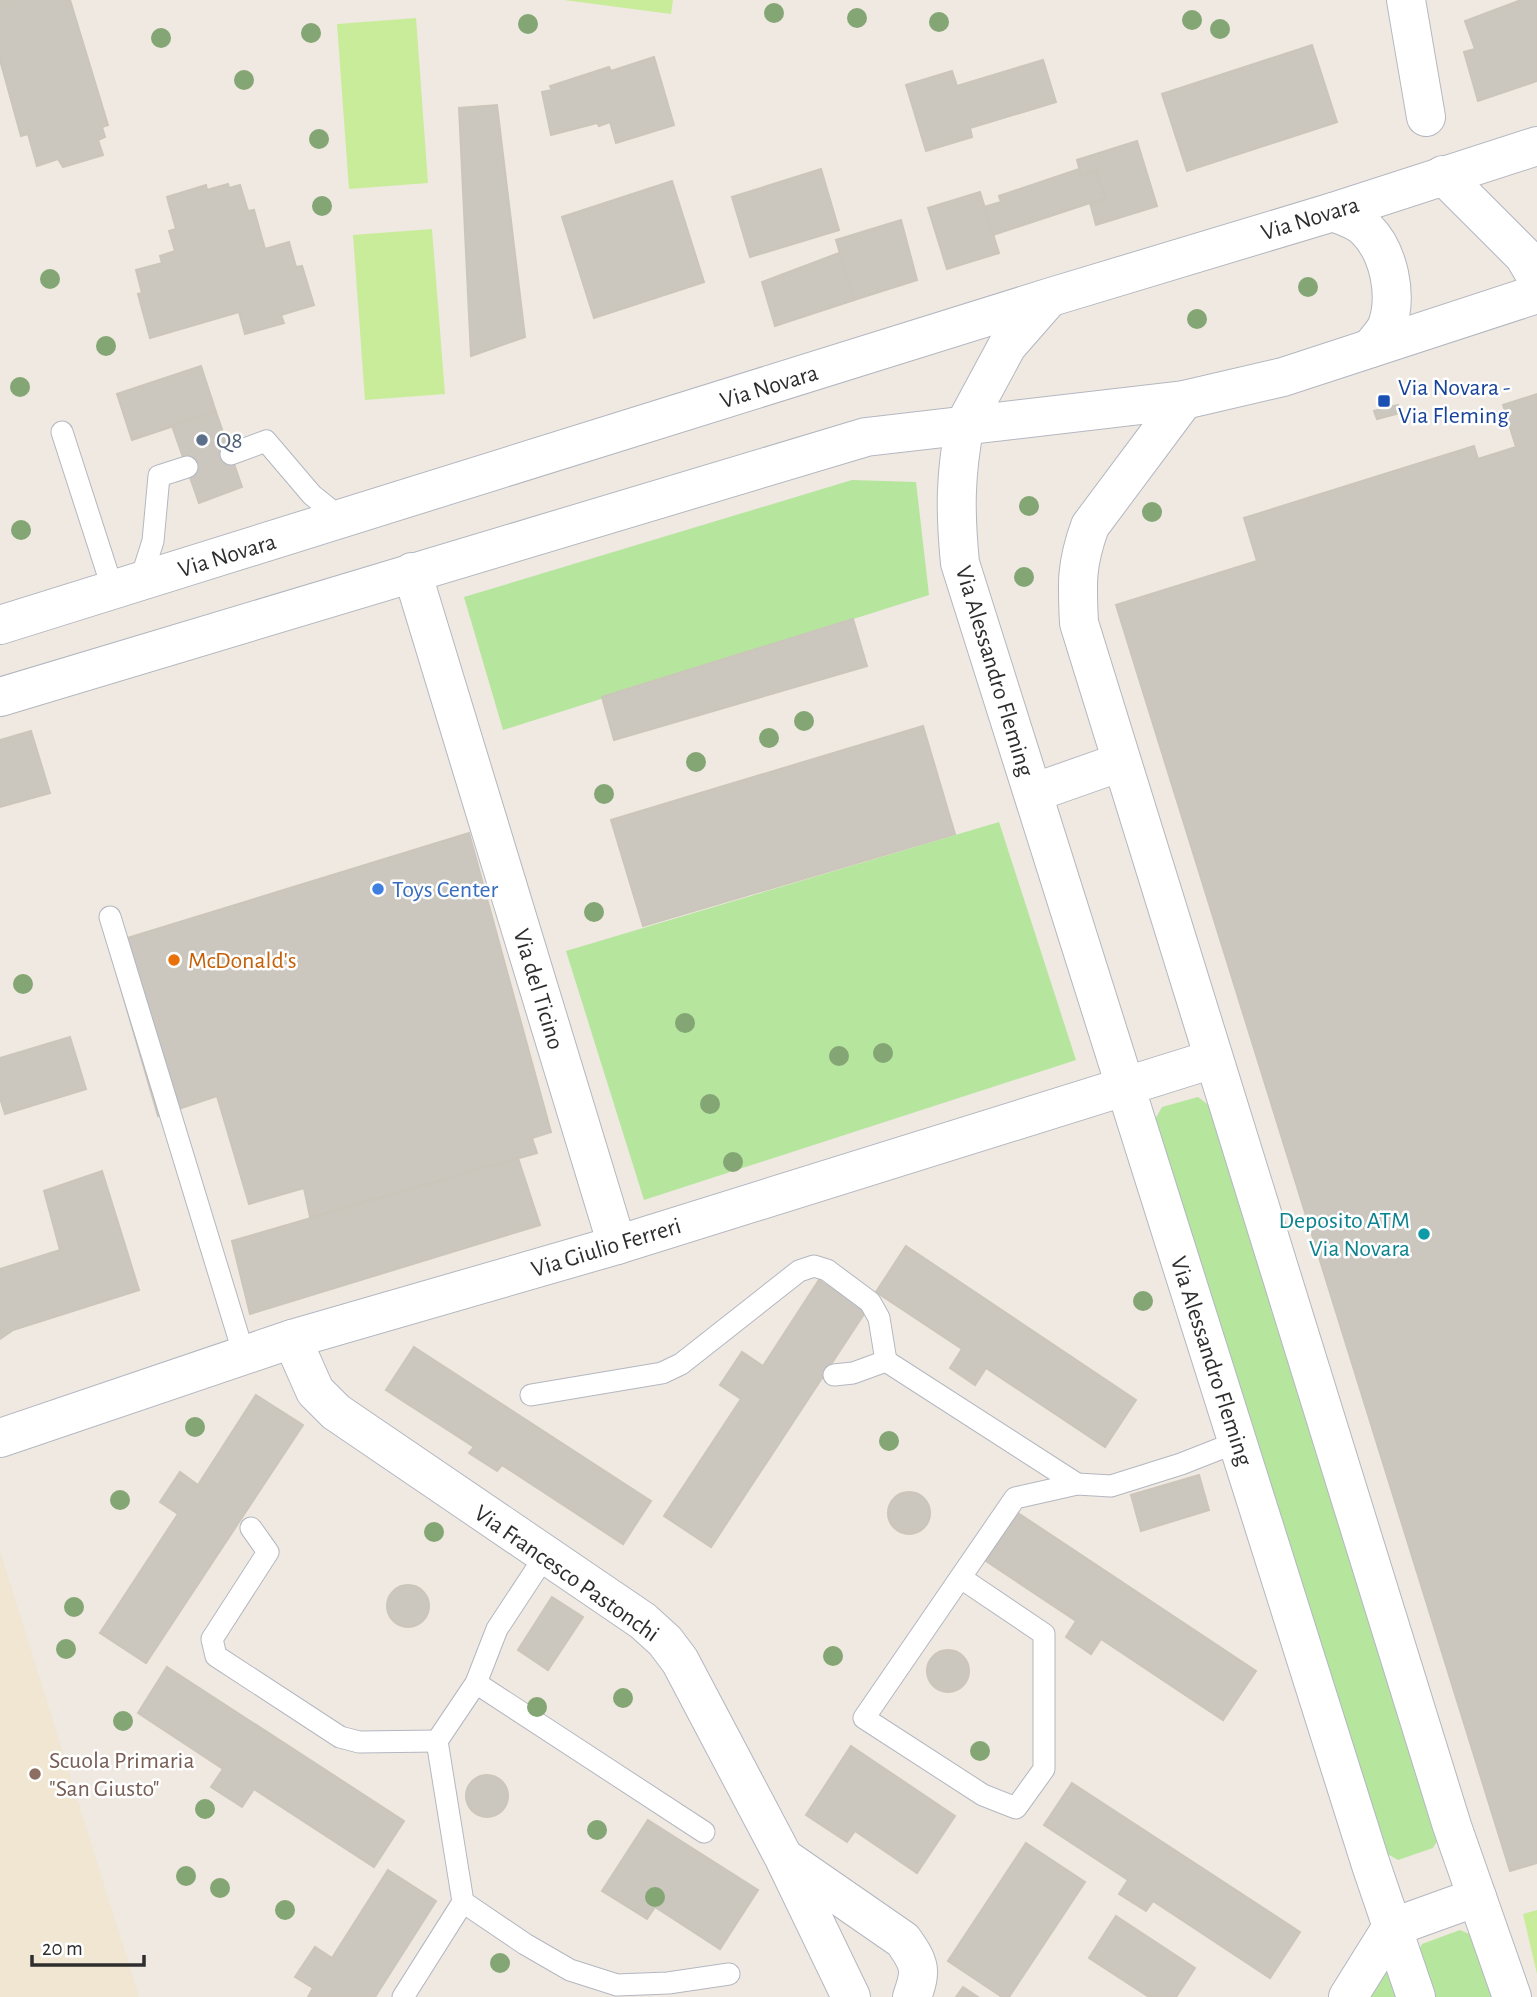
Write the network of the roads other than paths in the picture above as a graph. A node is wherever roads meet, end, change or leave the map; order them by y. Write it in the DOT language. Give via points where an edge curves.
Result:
graph roads {
  1 [pos="1406,0"];
  2 [pos="1426,117"];
  3 [pos="1537,146"];
  4 [pos="1443,175"];
  5 [pos="1333,212"];
  6 [pos="1537,278"];
  7 [pos="1537,294"];
  8 [pos="1051,297"];
  9 [pos="1371,348"];
  10 [pos="1184,400"];
  11 [pos="965,425"];
  12 [pos="62,432"];
  13 [pos="231,454"];
  14 [pos="187,467"];
  15 [pos="341,519"];
  16 [pos="412,572"];
  17 [pos="126,586"];
  18 [pos="0,625"];
  19 [pos="0,697"];
  20 [pos="1121,762"];
  21 [pos="1033,793"];
  22 [pos="110,917"];
  23 [pos="1213,1059"];
  24 [pos="1126,1088"];
  25 [pos="617,1245"];
  26 [pos="292,1339"];
  27 [pos="244,1356"];
  28 [pos="886,1361"];
  29 [pos="834,1375"];
  30 [pos="531,1395"];
  31 [pos="0,1438"];
  32 [pos="1237,1442"];
  33 [pos="1077,1484"];
  34 [pos="251,1528"];
  35 [pos="545,1556"];
  36 [pos="961,1578"];
  37 [pos="476,1683"];
  38 [pos="437,1741"];
  39 [pos="704,1832"];
  40 [pos="784,1858"];
  41 [pos="1477,1897"];
  42 [pos="463,1902"];
  43 [pos="1391,1928"];
  44 [pos="729,1974"];
  45 [pos="402,1997"];
  46 [pos="850,1997"];
  47 [pos="912,1997"];
  48 [pos="1348,1997"];
  49 [pos="1416,1997"];
  50 [pos="1513,1997"];
  1 -- 2 [label="street"];
  3 -- 4 [label="street, Via Novara"];
  4 -- 5 [label="street, Via Novara"];
  4 -- 6 [label="street" via="1524,256"];
  5 -- 8 [label="street, Via Novara"];
  5 -- 9 [label="street" via="1367,230 1387,263 1392,301 1386,328"];
  7 -- 9 [label="street"];
  8 -- 11 [label="street, Via Alessandro Fleming" via="1007,346"];
  8 -- 15 [label="street, Via Novara"];
  9 -- 10 [label="street" via="1283,377"];
  10 -- 11 [label="street"];
  10 -- 20 [label="street" via="1090,526 1078,568 1079,623"];
  11 -- 16 [label="street" via="866,437"];
  11 -- 21 [label="street, Via Alessandro Fleming" via="956,481 960,563"];
  12 -- 17 [label="lane"];
  13 -- 15 [label="lane" via="266,442 312,495"];
  14 -- 17 [label="lane" via="159,476 153,541"];
  15 -- 17 [label="street, Via Novara"];
  16 -- 19 [label="street"];
  16 -- 25 [label="street, Via del Ticino"];
  17 -- 18 [label="street, Via Novara"];
  20 -- 21 [label="street, Via Alessandro Fleming"];
  20 -- 23 [label="street"];
  21 -- 24 [label="street, Via Alessandro Fleming"];
  22 -- 27 [label="lane"];
  23 -- 24 [label="street, Via Giulio Ferreri"];
  23 -- 41 [label="street"];
  24 -- 25 [label="street, Via Giulio Ferreri"];
  24 -- 32 [label="street, Via Alessandro Fleming"];
  25 -- 26 [label="street, Via Giulio Ferreri"];
  26 -- 27 [label="street, Via Giulio Ferreri"];
  26 -- 35 [label="street, Via Francesco Pastonchi" via="315,1391 336,1412"];
  27 -- 31 [label="street, Via Giulio Ferreri"];
  28 -- 29 [label="lane"];
  28 -- 30 [label="lane" via="879,1318 870,1302 827,1270 814,1266 799,1271 681,1364 662,1373"];
  28 -- 33 [label="lane"];
  32 -- 33 [label="lane" via="1111,1486"];
  32 -- 43 [label="street, Via Alessandro Fleming"];
  33 -- 36 [label="lane" via="1015,1498"];
  34 -- 38 [label="lane" via="268,1552 212,1639 216,1656 340,1737 359,1742"];
  35 -- 37 [label="lane" via="497,1629"];
  35 -- 40 [label="street, Via Francesco Pastonchi" via="643,1621 672,1650"];
  36 -- 36 [label="lane" via="864,1718 983,1795 1016,1808 1044,1769 1044,1634"];
  37 -- 38 [label="lane"];
  37 -- 39 [label="lane"];
  38 -- 42 [label="lane"];
  40 -- 46 [label="street, Via Francesco Pastonchi"];
  40 -- 47 [label="street, Via Francesco Pastonchi" via="903,1940 914,1955 919,1974"];
  41 -- 43 [label="street"];
  41 -- 50 [label="street"];
  42 -- 44 [label="lane" via="570,1970 617,1985"];
  42 -- 45 [label="lane"];
  43 -- 48 [label="street"];
  43 -- 49 [label="street, Via Alessandro Fleming"];
}
